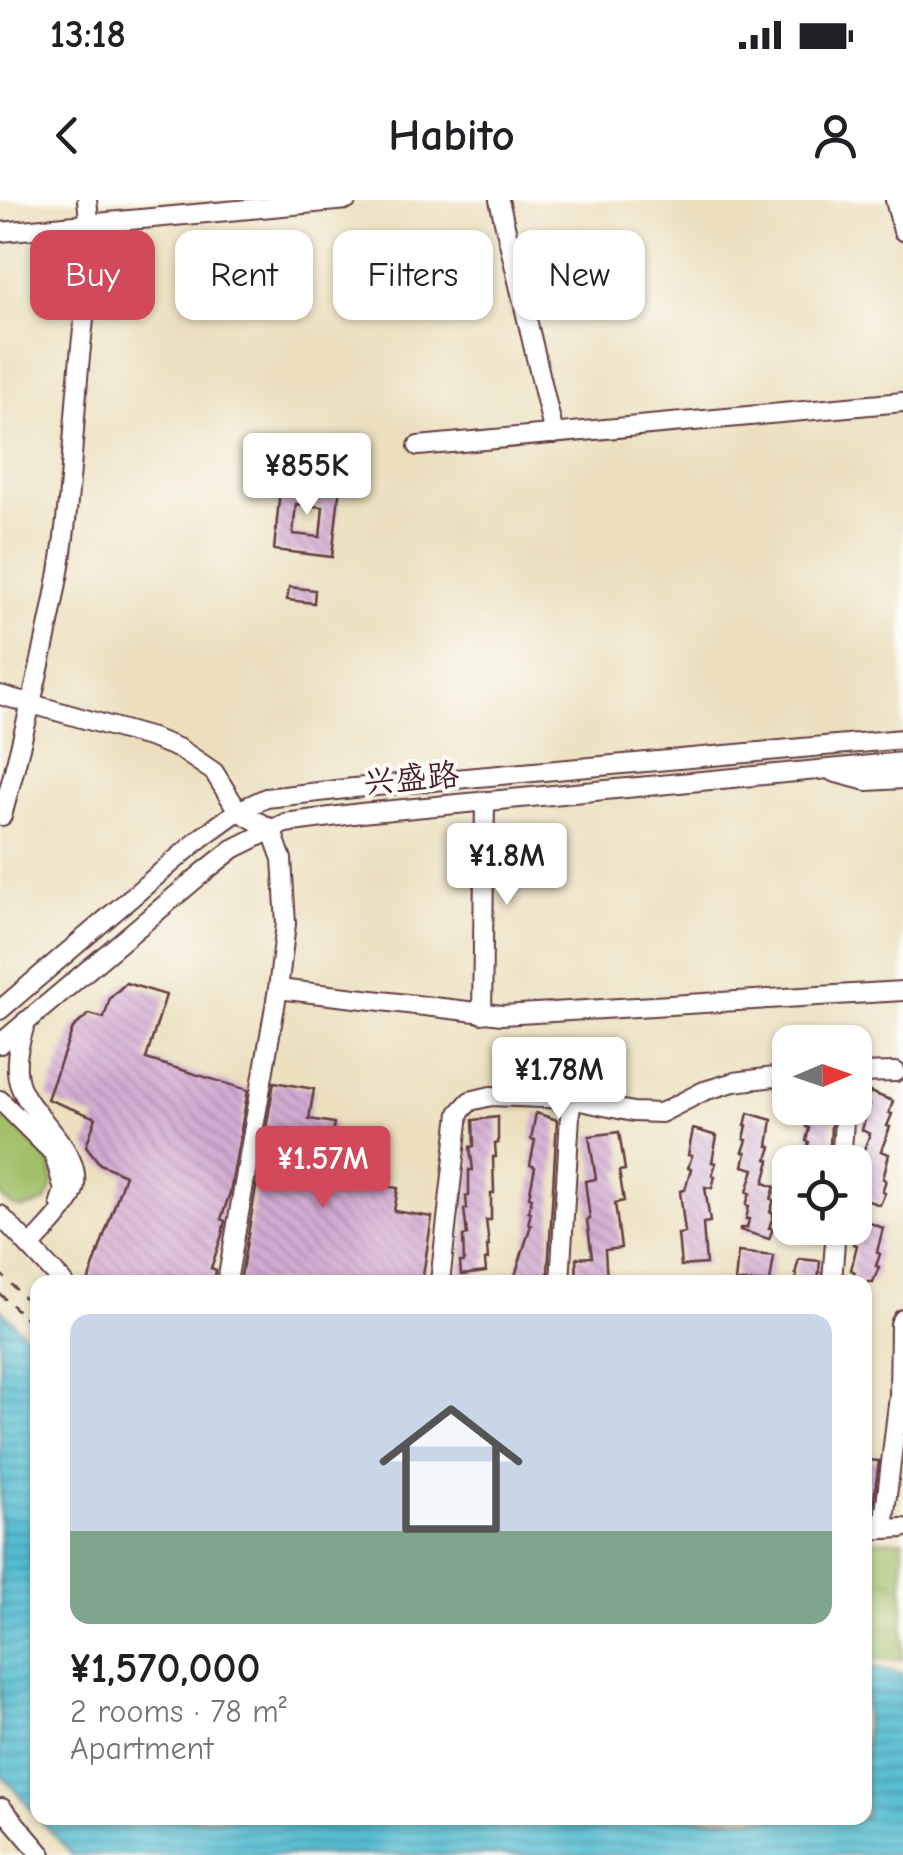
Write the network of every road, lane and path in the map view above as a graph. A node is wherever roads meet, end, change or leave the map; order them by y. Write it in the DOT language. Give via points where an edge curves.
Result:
graph roads {
  1 [pos="87,200"];
  2 [pos="346,200"];
  3 [pos="499,200"];
  4 [pos="895,200"];
  5 [pos="90,224"];
  6 [pos="903,231"];
  7 [pos="0,232"];
  8 [pos="903,402"];
  9 [pos="554,434"];
  10 [pos="418,446"];
  11 [pos="0,695"];
  12 [pos="33,704"];
  13 [pos="903,740"];
  14 [pos="903,762"];
  15 [pos="823,769"];
  16 [pos="903,779"];
  17 [pos="485,801"];
  18 [pos="238,811"];
  19 [pos="2,816"];
  20 [pos="271,828"];
  21 [pos="278,988"];
  22 [pos="903,992"];
  23 [pos="4,1003"];
  24 [pos="482,1014"];
  25 [pos="26,1020"];
  26 [pos="0,1044"];
  27 [pos="896,1072"];
  28 [pos="872,1073"];
  29 [pos="772,1078"];
  30 [pos="571,1098"];
  31 [pos="0,1100"];
  32 [pos="0,1215"];
  33 [pos="53,1221"];
  34 [pos="835,1245"];
  35 [pos="30,1247"];
  36 [pos="0,1273"];
  37 [pos="57,1275"];
  38 [pos="228,1275"];
  39 [pos="441,1275"];
  40 [pos="560,1275"];
  41 [pos="833,1275"];
  42 [pos="0,1294"];
  43 [pos="30,1304"];
  44 [pos="903,1319"];
  45 [pos="30,1322"];
  46 [pos="901,1398"];
  47 [pos="896,1469"];
  48 [pos="903,1528"];
  49 [pos="874,1530"];
  50 [pos="0,1809"];
  51 [pos="42,1855"];
  1 -- 5 [label="street"];
  2 -- 5 [label="street"];
  3 -- 9 [label="street"];
  4 -- 6 [label="street"];
  5 -- 7 [label="street"];
  5 -- 12 [label="street" via="67,506"];
  8 -- 9 [label="street"];
  9 -- 10 [label="street"];
  11 -- 12 [label="street"];
  12 -- 18 [label="street" via="180,749 214,772"];
  12 -- 19 [label="street"];
  13 -- 18 [label="street, 兴盛路" via="286,795"];
  14 -- 15 [label="street, 兴盛路"];
  15 -- 16 [label="street" via="867,781"];
  15 -- 17 [label="street, 兴盛路"];
  17 -- 20 [label="street, 兴盛路"];
  17 -- 24 [label="street"];
  18 -- 20 [label="street"];
  18 -- 23 [label="street, 兴盛路"];
  20 -- 21 [label="street" via="286,893"];
  20 -- 25 [label="street, 兴盛路" via="205,871"];
  21 -- 24 [label="street"];
  21 -- 38 [label="street"];
  22 -- 24 [label="street"];
  25 -- 26 [label="street, 兴盛路"];
  25 -- 33 [label="street" via="18,1050 20,1088 76,1175 72,1197"];
  27 -- 28 [label="street"];
  29 -- 30 [label="street" via="704,1091 661,1113"];
  30 -- 39 [label="street" via="490,1096 470,1100 460,1113"];
  30 -- 40 [label="street"];
  31 -- 33 [label="street" via="54,1154 64,1190"];
  32 -- 35 [label="street"];
  33 -- 35 [label="street"];
  34 -- 41 [label="street"];
  35 -- 37 [label="street"];
  36 -- 43 [label="path"];
  42 -- 45 [label="path"];
  44 -- 46 [label="street"];
  46 -- 47 [label="street"];
  47 -- 49 [label="street"];
  48 -- 49 [label="street"];
  50 -- 51 [label="street"];
}
